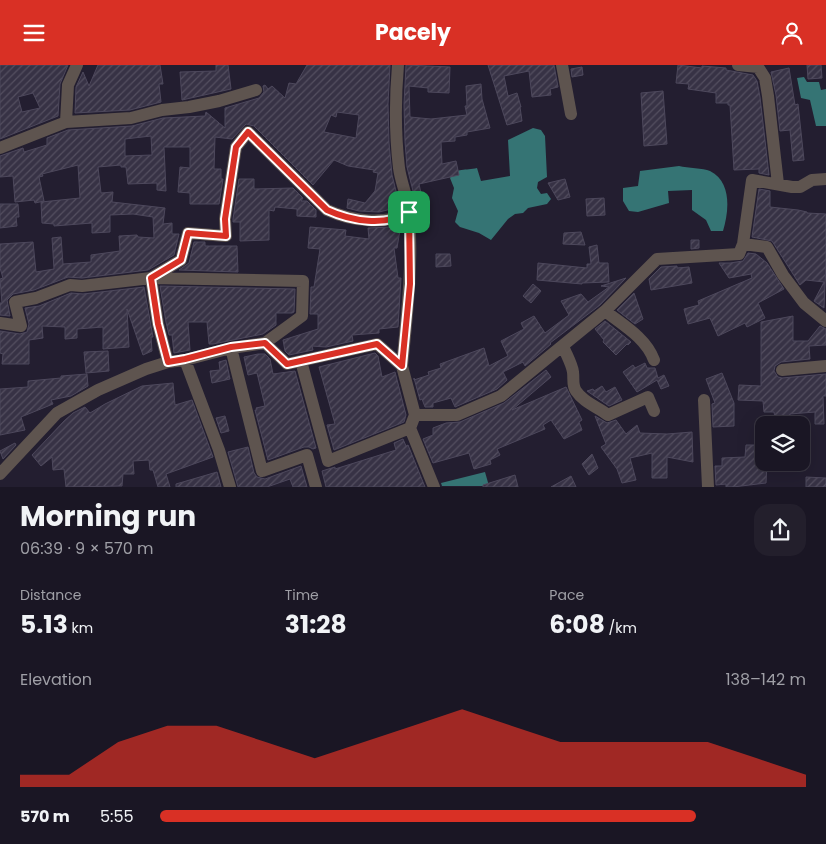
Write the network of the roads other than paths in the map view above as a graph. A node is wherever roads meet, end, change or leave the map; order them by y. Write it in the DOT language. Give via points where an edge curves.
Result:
graph roads {
  1 [pos="77,65"];
  2 [pos="398,65"];
  3 [pos="562,65"];
  4 [pos="738,65"];
  5 [pos="256,90"];
  6 [pos="571,114"];
  7 [pos="66,122"];
  8 [pos="0,148"];
  9 [pos="826,179"];
  10 [pos="778,184"];
  11 [pos="409,212"];
  12 [pos="743,244"];
  13 [pos="151,278"];
  14 [pos="605,311"];
  15 [pos="826,321"];
  16 [pos="0,323"];
  17 [pos="265,343"];
  18 [pos="563,346"];
  19 [pos="231,347"];
  20 [pos="185,359"];
  21 [pos="654,360"];
  22 [pos="301,361"];
  23 [pos="168,362"];
  24 [pos="402,366"];
  25 [pos="826,366"];
  26 [pos="782,370"];
  27 [pos="704,400"];
  28 [pos="654,411"];
  29 [pos="415,415"];
  30 [pos="410,428"];
  31 [pos="0,474"];
  32 [pos="230,487"];
  33 [pos="316,487"];
  34 [pos="434,487"];
  35 [pos="708,487"];
  1 -- 7 [label="street" via="68,85"];
  2 -- 11 [label="street" via="396,143"];
  3 -- 6 [label="street"];
  4 -- 10 [label="street" via="758,67 765,78"];
  5 -- 7 [label="street" via="220,101 131,118"];
  7 -- 8 [label="street"];
  9 -- 10 [label="street" via="812,180 800,187"];
  10 -- 12 [label="street" via="752,179"];
  11 -- 13 [label="street" via="401,217 364,221 327,210 248,132 236,147 225,219 226,236 188,233 181,260"];
  11 -- 24 [label="street" via="410,284"];
  12 -- 14 [label="street" via="739,254 657,259"];
  12 -- 15 [label="street" via="767,247 804,303"];
  13 -- 16 [label="street" via="101,285 70,285 15,303 21,327"];
  13 -- 17 [label="street" via="303,281 302,316"];
  13 -- 23 [label="street"];
  14 -- 18 [label="street"];
  14 -- 21 [label="street" via="640,339"];
  17 -- 19 [label="street"];
  17 -- 22 [label="street" via="287,364"];
  18 -- 28 [label="street" via="573,371 573,385 590,405 598,406 608,415 648,397"];
  18 -- 29 [label="street" via="501,396 457,415"];
  19 -- 20 [label="street"];
  19 -- 33 [label="street" via="262,471 307,455"];
  20 -- 23 [label="street"];
  20 -- 32 [label="street"];
  22 -- 24 [label="street" via="377,344"];
  22 -- 30 [label="street" via="328,461"];
  23 -- 31 [label="street" via="98,390 57,413"];
  24 -- 29 [label="street"];
  25 -- 26 [label="street"];
  27 -- 35 [label="street"];
  29 -- 30 [label="street"];
  30 -- 34 [label="street"];
}
